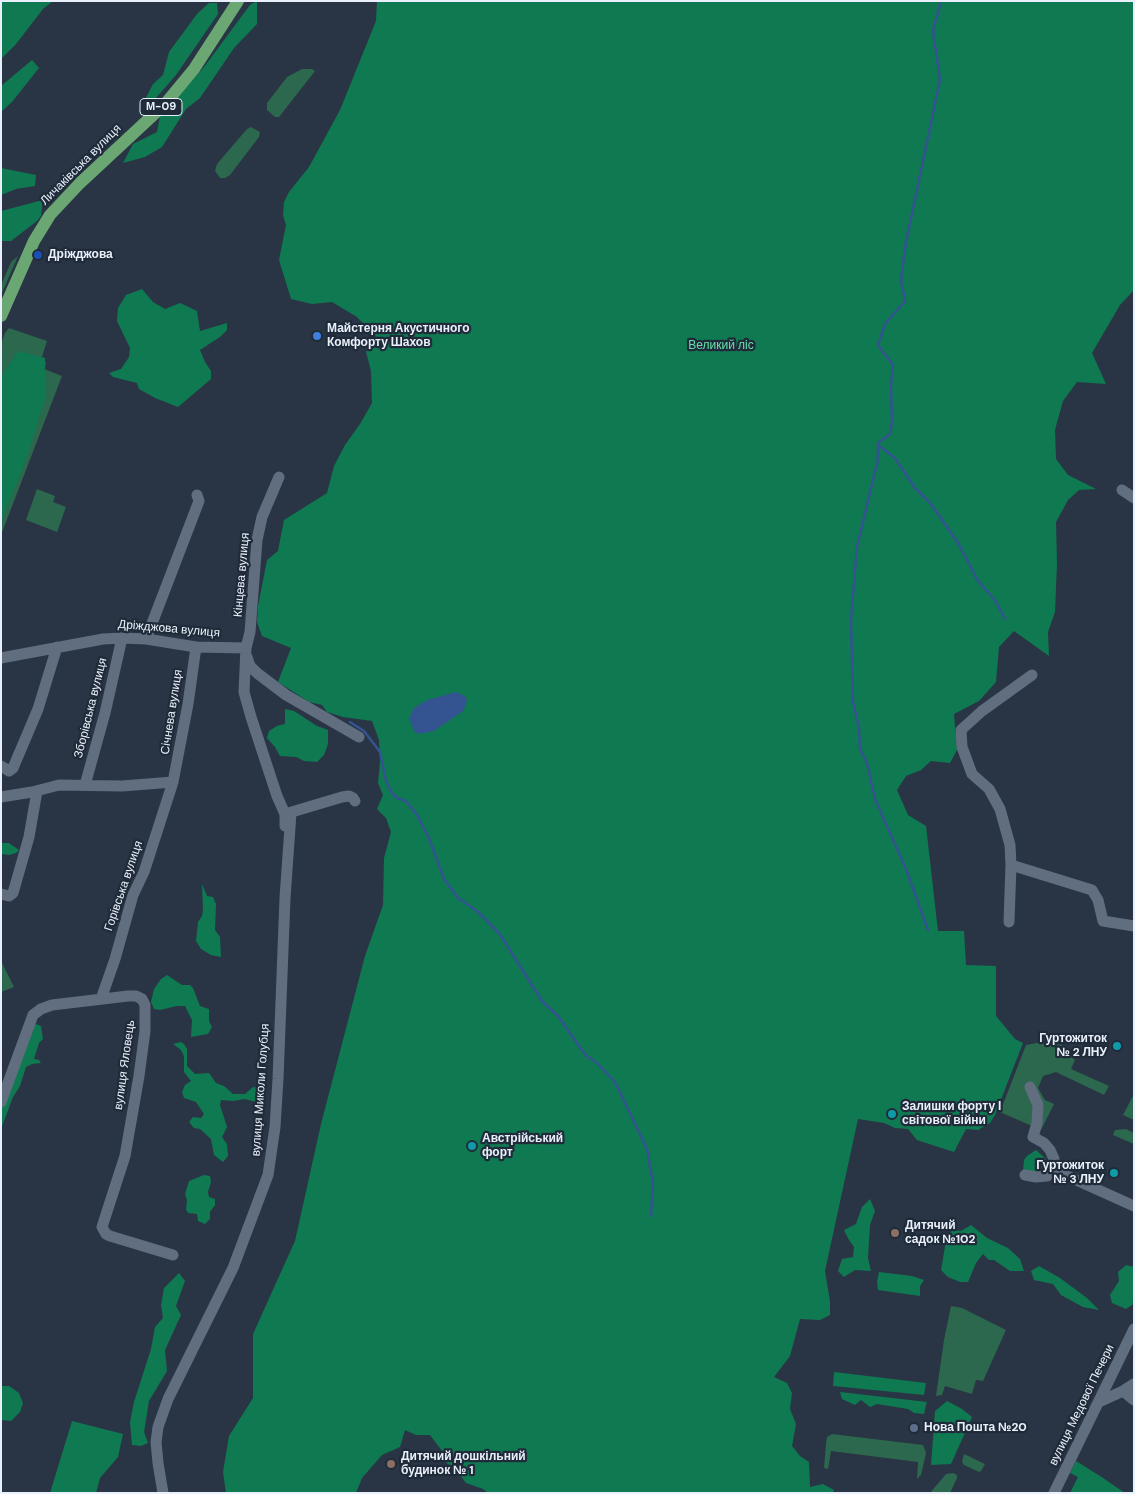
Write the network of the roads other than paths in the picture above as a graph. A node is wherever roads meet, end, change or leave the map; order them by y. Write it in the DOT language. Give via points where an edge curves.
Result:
graph roads {
  1 [pos="238,1"];
  2 [pos="1,316"];
  3 [pos="279,477"];
  4 [pos="1122,490"];
  5 [pos="197,495"];
  6 [pos="1134,498"];
  7 [pos="122,638"];
  8 [pos="146,639"];
  9 [pos="196,647"];
  10 [pos="57,648"];
  11 [pos="246,648"];
  12 [pos="1,658"];
  13 [pos="1032,675"];
  14 [pos="359,737"];
  15 [pos="7,768"];
  16 [pos="173,782"];
  17 [pos="85,785"];
  18 [pos="37,791"];
  19 [pos="1,797"];
  20 [pos="355,802"];
  21 [pos="288,814"];
  22 [pos="1011,865"];
  23 [pos="1,894"];
  24 [pos="1010,922"];
  25 [pos="1134,926"];
  26 [pos="101,999"];
  27 [pos="1030,1087"];
  28 [pos="1,1102"];
  29 [pos="1054,1170"];
  30 [pos="1025,1175"];
  31 [pos="1134,1206"];
  32 [pos="173,1255"];
  33 [pos="1134,1329"];
  34 [pos="1134,1384"];
  35 [pos="1123,1391"];
  36 [pos="1134,1400"];
  37 [pos="1098,1402"];
  38 [pos="163,1493"];
  39 [pos="1054,1493"];
  1 -- 2 [label="main road, Личаківська вулиця / М-09" via="202,58 165,104 50,215 34,241"];
  3 -- 11 [label="street, Кінцева вулиця" via="262,517 257,540"];
  4 -- 6 [label="street"];
  5 -- 8 [label="street" via="198,501"];
  7 -- 8 [label="street, Дріжджова вулиця"];
  7 -- 10 [label="street, Дріжджова вулиця"];
  7 -- 17 [label="street, Зборівська вулиця" via="106,713"];
  8 -- 9 [label="street, Дріжджова вулиця"];
  9 -- 11 [label="street, Дріжджова вулиця"];
  9 -- 16 [label="street, Січнева вулиця"];
  10 -- 12 [label="street, Дріжджова вулиця"];
  10 -- 15 [label="street" via="38,709"];
  11 -- 14 [label="street" via="250,666 257,673 300,704"];
  11 -- 21 [label="street, Кінцева вулиця" via="246,702 277,796"];
  13 -- 22 [label="street" via="961,730 962,748 972,774 988,789 1000,808 1010,845"];
  16 -- 17 [label="street"];
  16 -- 26 [label="street, Горівська вулиця"];
  17 -- 18 [label="street" via="59,785"];
  18 -- 19 [label="street"];
  18 -- 23 [label="street" via="29,837 13,893 8,896"];
  20 -- 21 [label="street" via="350,796 342,797"];
  21 -- 38 [label="street, вулиця Миколи Голубця" via="278,1079 268,1176 233,1268 168,1399 158,1427 157,1456"];
  22 -- 24 [label="street"];
  22 -- 25 [label="street" via="1092,890 1103,921"];
  26 -- 28 [label="street, вулиця Яловець" via="52,1005 33,1015"];
  26 -- 32 [label="street, вулиця Яловець" via="136,996 142,998 146,1012 125,1156 102,1228 110,1236"];
  27 -- 29 [label="street" via="1038,1105 1033,1137 1050,1150"];
  29 -- 30 [label="street" via="1047,1176"];
  29 -- 31 [label="street"];
  33 -- 37 [label="street, вулиця Медової Печери"];
  34 -- 35 [label="street"];
  35 -- 36 [label="street"];
  35 -- 37 [label="street"];
  37 -- 39 [label="street, вулиця Медової Печери"];
}
